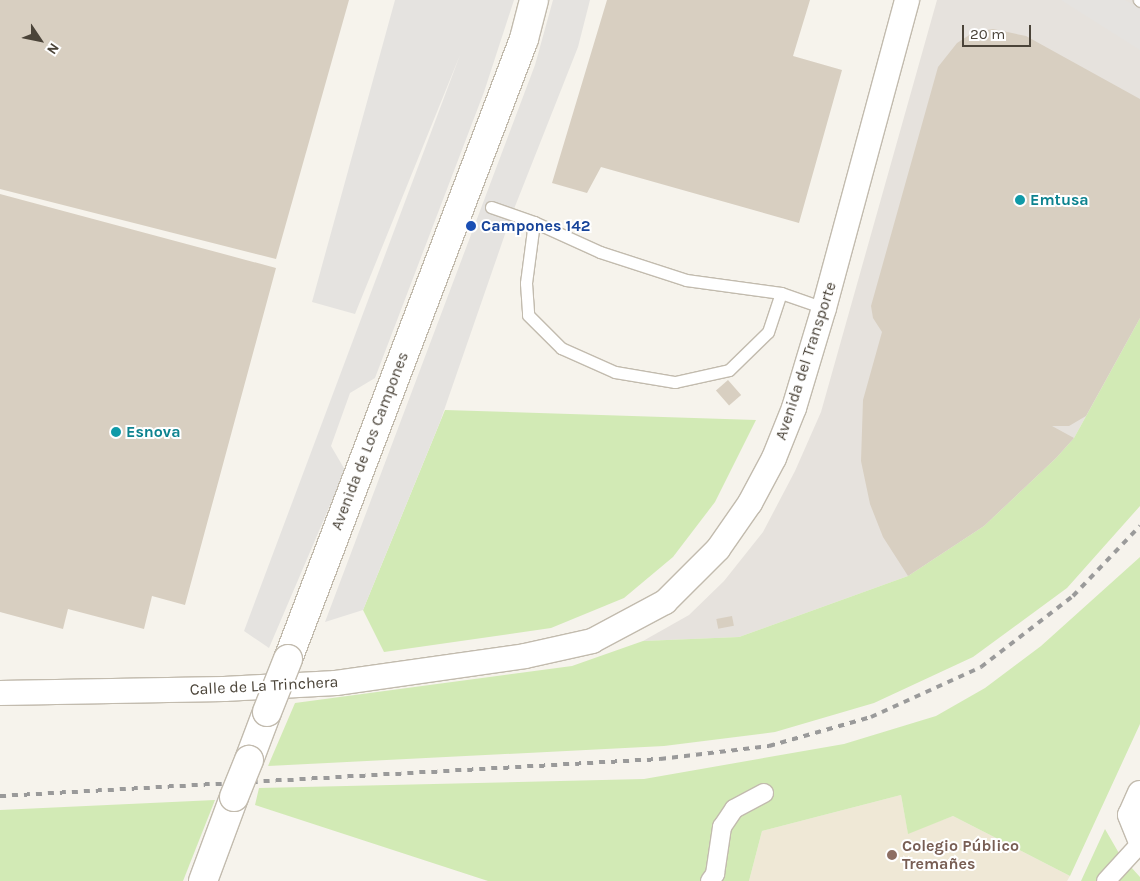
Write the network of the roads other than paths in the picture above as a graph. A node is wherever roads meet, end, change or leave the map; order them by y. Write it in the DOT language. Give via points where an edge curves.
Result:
graph roads {
  1 [pos="534,0"];
  2 [pos="907,0"];
  3 [pos="492,207"];
  4 [pos="534,222"];
  5 [pos="781,293"];
  6 [pos="824,308"];
  7 [pos="525,656"];
  8 [pos="0,693"];
  9 [pos="764,793"];
  10 [pos="1140,793"];
  11 [pos="1140,840"];
  12 [pos="1140,844"];
  13 [pos="203,881"];
  14 [pos="710,881"];
  15 [pos="1106,881"];
  1 -- 13 [label="street, Avenida de Los Campones, bridge" via="524,39"];
  2 -- 6 [label="street, Avenida del Transporte"];
  3 -- 4 [label="lane"];
  4 -- 5 [label="lane" via="600,252 686,280"];
  4 -- 5 [label="lane" via="526,283 528,315 561,348 615,372 675,382 729,370 768,332"];
  5 -- 6 [label="lane"];
  6 -- 7 [label="street, Avenida del Transporte" via="794,408 774,458 750,503 718,549 665,602 592,641"];
  7 -- 8 [label="street, Calle de La Trinchera" via="284,687"];
  9 -- 14 [label="street" via="734,809 722,827 715,874"];
  10 -- 11 [label="street" via="1130,815"];
  12 -- 15 [label="street"];
}
